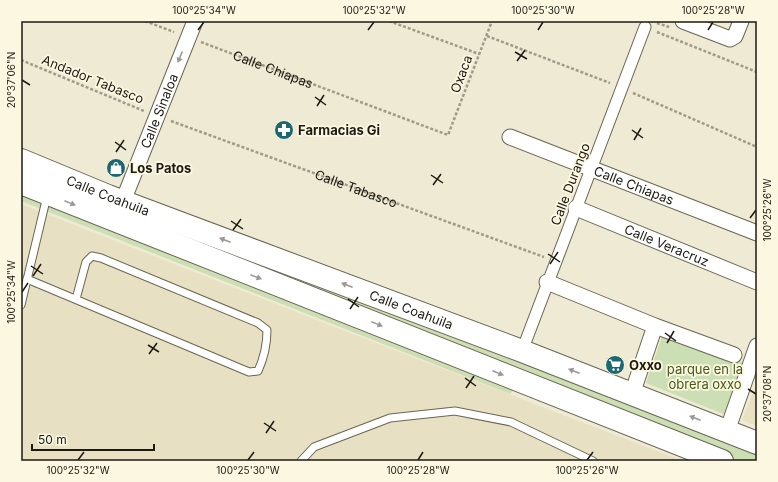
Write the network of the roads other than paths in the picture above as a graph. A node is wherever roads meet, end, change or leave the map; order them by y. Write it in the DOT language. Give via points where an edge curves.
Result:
graph roads {
  1 [pos="194,21"];
  2 [pos="741,21"];
  3 [pos="678,25"];
  4 [pos="645,27"];
  5 [pos="510,137"];
  6 [pos="21,160"];
  7 [pos="591,169"];
  8 [pos="21,183"];
  9 [pos="47,194"];
  10 [pos="123,201"];
  11 [pos="576,208"];
  12 [pos="757,233"];
  13 [pos="27,279"];
  14 [pos="547,282"];
  15 [pos="757,282"];
  16 [pos="76,299"];
  17 [pos="21,305"];
  18 [pos="655,326"];
  19 [pos="757,346"];
  20 [pos="522,351"];
  21 [pos="734,355"];
  22 [pos="632,394"];
  23 [pos="727,431"];
  24 [pos="757,443"];
  25 [pos="301,461"];
  26 [pos="593,461"];
  27 [pos="722,461"];
  1 -- 10 [label="street, Calle Sinaloa, one-way"];
  2 -- 3 [label="street" via="735,36 730,39"];
  4 -- 7 [label="street, Calle Durango"];
  5 -- 7 [label="street, Calle Chiapas"];
  6 -- 10 [label="main road, Calle Coahuila"];
  7 -- 11 [label="street, Calle Durango"];
  7 -- 12 [label="street, Calle Chiapas"];
  8 -- 9 [label="main road, Calle Coahuila"];
  9 -- 13 [label="lane"];
  9 -- 27 [label="main road, Calle Coahuila, one-way" via="696,454"];
  20 -- 10 [label="main road, Calle Coahuila, one-way"];
  11 -- 14 [label="street, Calle Durango"];
  11 -- 15 [label="street, Calle Veracruz"];
  13 -- 16 [label="lane"];
  13 -- 17 [label="lane"];
  14 -- 18 [label="street"];
  14 -- 20 [label="street, Calle Durango"];
  16 -- 16 [label="lane" via="249,372 258,371 261,364 267,330 258,323 101,258 92,256 86,262"];
  18 -- 21 [label="street"];
  18 -- 22 [label="street"];
  19 -- 23 [label="street"];
  22 -- 20 [label="main road, Calle Coahuila, one-way"];
  23 -- 22 [label="main road, Calle Coahuila, one-way"];
  23 -- 24 [label="main road, Calle Coahuila"];
  25 -- 26 [label="lane" via="314,447 390,418 455,411 511,422"];
}
